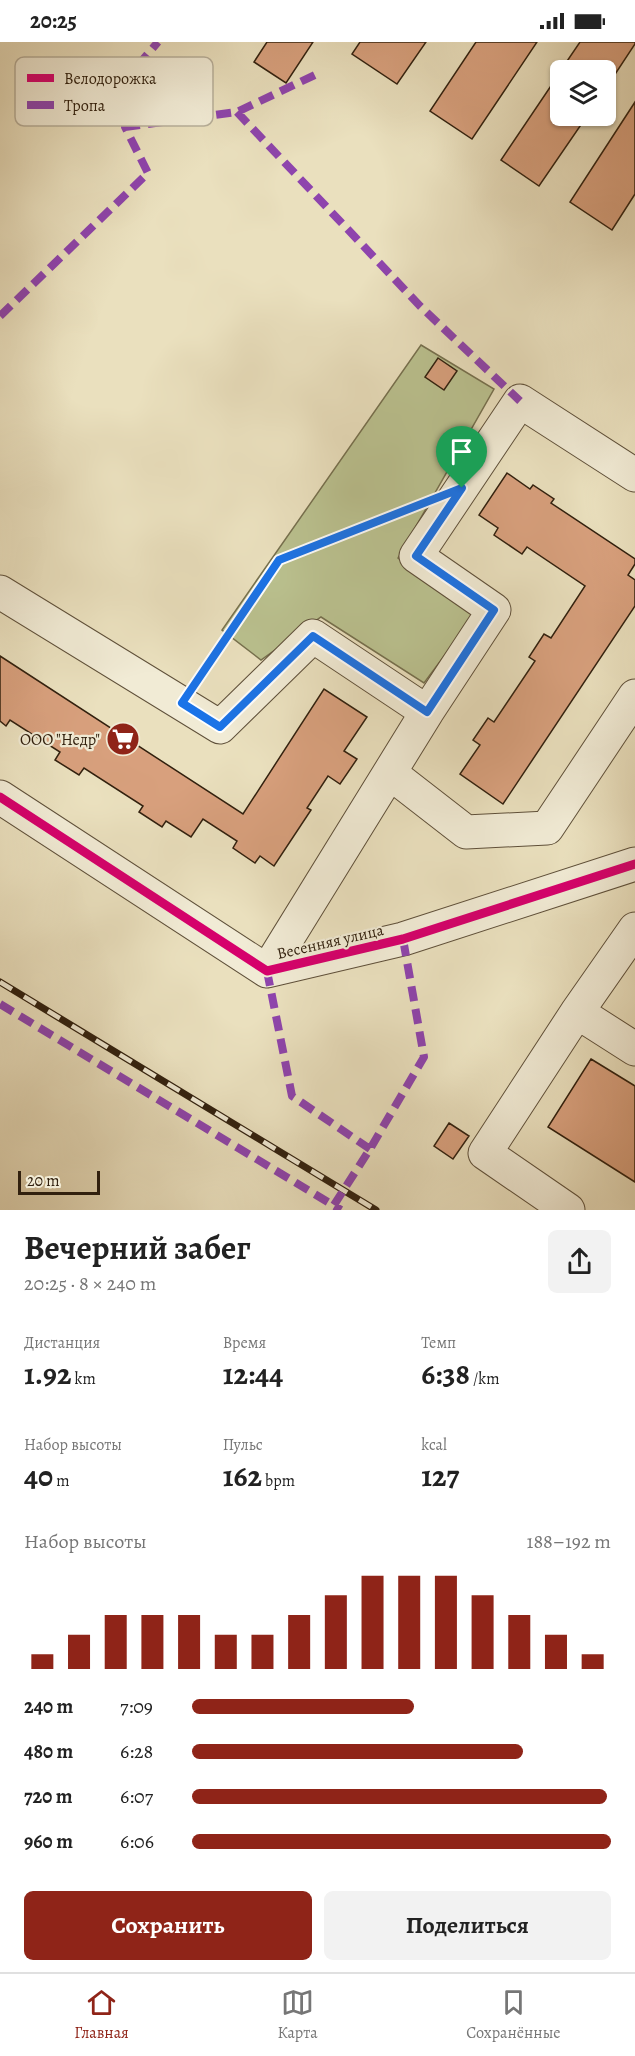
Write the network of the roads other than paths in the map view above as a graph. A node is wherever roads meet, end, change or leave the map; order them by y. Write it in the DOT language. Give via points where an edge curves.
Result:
graph roads {
  1 [pos="635,475"];
  2 [pos="0,592"];
  3 [pos="635,696"];
  4 [pos="427,712"];
  5 [pos="390,773"];
  6 [pos="0,797"];
  7 [pos="635,864"];
  8 [pos="635,929"];
  9 [pos="267,971"];
  10 [pos="577,1012"];
  11 [pos="635,1049"];
  12 [pos="568,1210"];
  1 -- 4 [label="street" via="520,401 416,556 494,610"];
  2 -- 4 [label="street" via="220,727 313,636"];
  3 -- 5 [label="street" via="547,828 466,832"];
  4 -- 5 [label="street"];
  5 -- 9 [label="street"];
  6 -- 9 [label="street, Весенняя улица"];
  7 -- 9 [label="street, Весенняя улица" via="403,939"];
  8 -- 10 [label="street"];
  10 -- 11 [label="street"];
  10 -- 12 [label="street" via="485,1154"];
}
